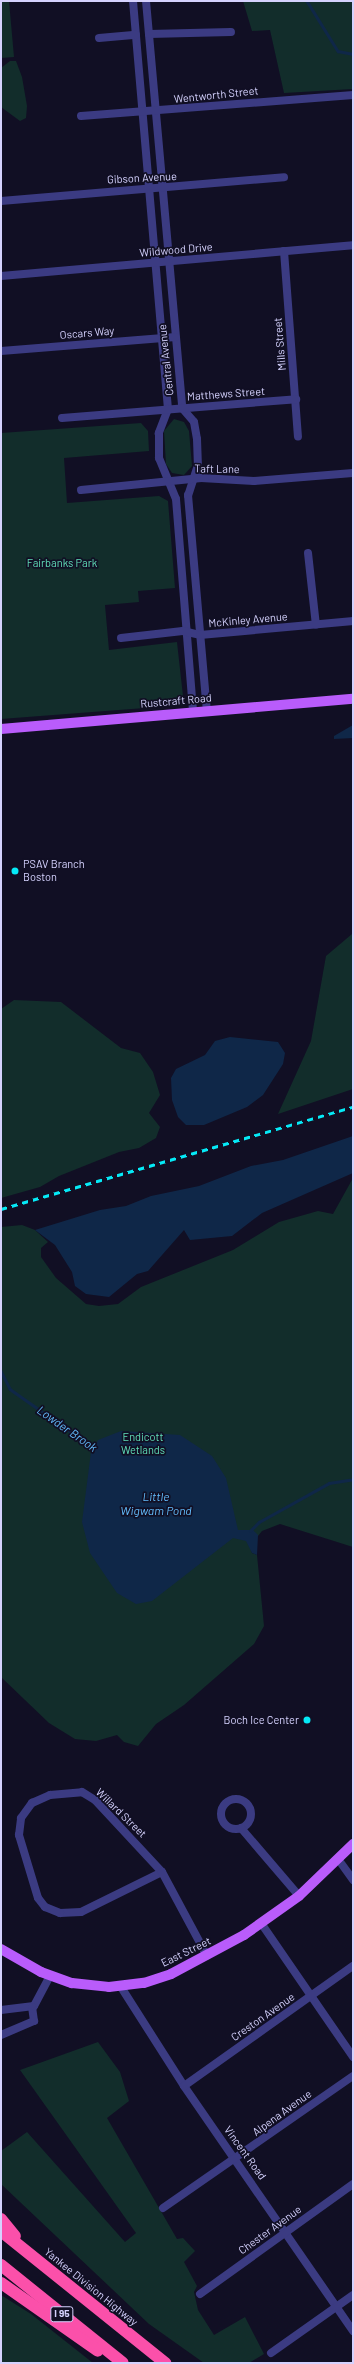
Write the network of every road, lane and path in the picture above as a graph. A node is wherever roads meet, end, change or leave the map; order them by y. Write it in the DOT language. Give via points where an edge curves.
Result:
graph roads {
  1 [pos="133,1"];
  2 [pos="146,1"];
  3 [pos="231,32"];
  4 [pos="149,34"];
  5 [pos="136,35"];
  6 [pos="99,38"];
  7 [pos="353,95"];
  8 [pos="141,110"];
  9 [pos="156,112"];
  10 [pos="81,116"];
  11 [pos="284,177"];
  12 [pos="149,188"];
  13 [pos="162,189"];
  14 [pos="1,201"];
  15 [pos="353,245"];
  16 [pos="284,251"];
  17 [pos="155,262"];
  18 [pos="168,262"];
  19 [pos="1,276"];
  20 [pos="174,337"];
  21 [pos="162,338"];
  22 [pos="1,351"];
  23 [pos="296,399"];
  24 [pos="182,408"];
  25 [pos="168,409"];
  26 [pos="62,418"];
  27 [pos="298,436"];
  28 [pos="353,474"];
  29 [pos="193,479"];
  30 [pos="168,481"];
  31 [pos="81,490"];
  32 [pos="308,553"];
  33 [pos="353,621"];
  34 [pos="316,625"];
  35 [pos="188,632"];
  36 [pos="200,635"];
  37 [pos="121,638"];
  38 [pos="353,699"];
  39 [pos="207,711"];
  40 [pos="194,712"];
  41 [pos="1,729"];
  42 [pos="241,1828"];
  43 [pos="353,1844"];
  44 [pos="338,1859"];
  45 [pos="162,1872"];
  46 [pos="353,1880"];
  47 [pos="299,1896"];
  48 [pos="261,1923"];
  49 [pos="1,1949"];
  50 [pos="208,1956"];
  51 [pos="353,1966"];
  52 [pos="50,1976"];
  53 [pos="121,1987"];
  54 [pos="312,1997"];
  55 [pos="32,2007"];
  56 [pos="1,2010"];
  57 [pos="1,2035"];
  58 [pos="353,2057"];
  59 [pos="353,2076"];
  60 [pos="184,2086"];
  61 [pos="235,2160"];
  62 [pos="353,2184"];
  63 [pos="163,2208"];
  64 [pos="1,2219"];
  65 [pos="1,2231"];
  66 [pos="286,2232"];
  67 [pos="30,2254"];
  68 [pos="1,2265"];
  69 [pos="1,2283"];
  70 [pos="200,2294"];
  71 [pos="353,2295"];
  72 [pos="336,2307"];
  73 [pos="353,2331"];
  74 [pos="271,2353"];
  75 [pos="119,2363"];
  76 [pos="123,2363"];
  77 [pos="165,2363"];
  1 -- 5 [label="street, Central Avenue"];
  2 -- 4 [label="street, Central Avenue"];
  3 -- 4 [label="street"];
  4 -- 9 [label="street, Central Avenue"];
  5 -- 6 [label="street"];
  5 -- 8 [label="street, Central Avenue"];
  7 -- 9 [label="street, Wentworth Street"];
  8 -- 9 [label="street, Wentworth Street"];
  8 -- 10 [label="street, Wentworth Street"];
  8 -- 12 [label="street, Central Avenue"];
  9 -- 13 [label="street, Central Avenue"];
  11 -- 13 [label="street, Gibson Avenue"];
  12 -- 13 [label="street, Gibson Avenue"];
  12 -- 14 [label="street, Gibson Avenue"];
  12 -- 17 [label="street, Central Avenue"];
  13 -- 18 [label="street, Central Avenue"];
  15 -- 16 [label="street, Wildwood Drive"];
  16 -- 18 [label="street, Wildwood Drive"];
  16 -- 23 [label="street, Mills Street"];
  17 -- 18 [label="street, Wildwood Drive"];
  17 -- 19 [label="street, Wildwood Drive"];
  17 -- 21 [label="street, Central Avenue"];
  18 -- 20 [label="street, Central Avenue"];
  20 -- 21 [label="street, Oscars Way"];
  20 -- 24 [label="street, Central Avenue"];
  21 -- 22 [label="street, Oscars Way"];
  21 -- 25 [label="street, Central Avenue"];
  23 -- 24 [label="street, Matthews Street"];
  23 -- 27 [label="street, Mills Street"];
  24 -- 25 [label="street, Matthews Street"];
  24 -- 29 [label="street, Central Avenue" via="196,431 198,465"];
  25 -- 26 [label="street, Matthews Street"];
  25 -- 30 [label="street, Central Avenue" via="158,444 161,468"];
  28 -- 29 [label="street, Taft Lane" via="258,481"];
  29 -- 30 [label="street, Taft Lane"];
  29 -- 36 [label="street, Central Avenue" via="188,495"];
  30 -- 31 [label="street, Taft Lane"];
  30 -- 35 [label="street, Central Avenue" via="176,499"];
  32 -- 34 [label="street"];
  33 -- 34 [label="street, McKinley Avenue"];
  34 -- 36 [label="street, McKinley Avenue"];
  35 -- 36 [label="street, McKinley Avenue"];
  35 -- 37 [label="street, McKinley Avenue"];
  35 -- 40 [label="street, Central Avenue"];
  36 -- 39 [label="street, Central Avenue"];
  38 -- 39 [label="main road, Rustcraft Road"];
  39 -- 40 [label="main road, Rustcraft Road"];
  40 -- 41 [label="main road, Rustcraft Road"];
  42 -- 47 [label="street"];
  43 -- 44 [label="main road, East Street"];
  44 -- 46 [label="street"];
  44 -- 47 [label="main road, East Street"];
  45 -- 45 [label="street, Willard Street" via="95,1800 82,1792 50,1795 32,1803 21,1818 19,1835 38,1898 45,1906 60,1912 81,1912"];
  45 -- 50 [label="street, Willard Street"];
  47 -- 48 [label="main road, East Street"];
  48 -- 50 [label="main road, East Street"];
  48 -- 54 [label="street"];
  49 -- 52 [label="main road, East Street"];
  50 -- 53 [label="main road, East Street" via="159,1979"];
  51 -- 54 [label="street, Creston Avenue"];
  52 -- 53 [label="main road, East Street" via="86,1986"];
  52 -- 55 [label="street"];
  53 -- 60 [label="street, Vincent Road"];
  54 -- 58 [label="street"];
  54 -- 60 [label="street, Creston Avenue"];
  55 -- 56 [label="street"];
  55 -- 57 [label="street" via="34,2021"];
  59 -- 61 [label="street, Alpena Avenue"];
  60 -- 61 [label="street, Vincent Road"];
  61 -- 63 [label="street, Alpena Avenue"];
  61 -- 66 [label="street, Vincent Road"];
  62 -- 66 [label="street, Chester Avenue"];
  64 -- 67 [label="highway"];
  65 -- 67 [label="highway, Yankee Division Highway / I 95"];
  66 -- 70 [label="street, Chester Avenue"];
  66 -- 72 [label="street, Vincent Road"];
  67 -- 77 [label="highway, Yankee Division Highway / I 95"];
  68 -- 76 [label="highway, I 95"];
  69 -- 75 [label="highway" via="71,2335"];
  71 -- 72 [label="street"];
  72 -- 73 [label="street, Vincent Road"];
  72 -- 74 [label="street"];
}
